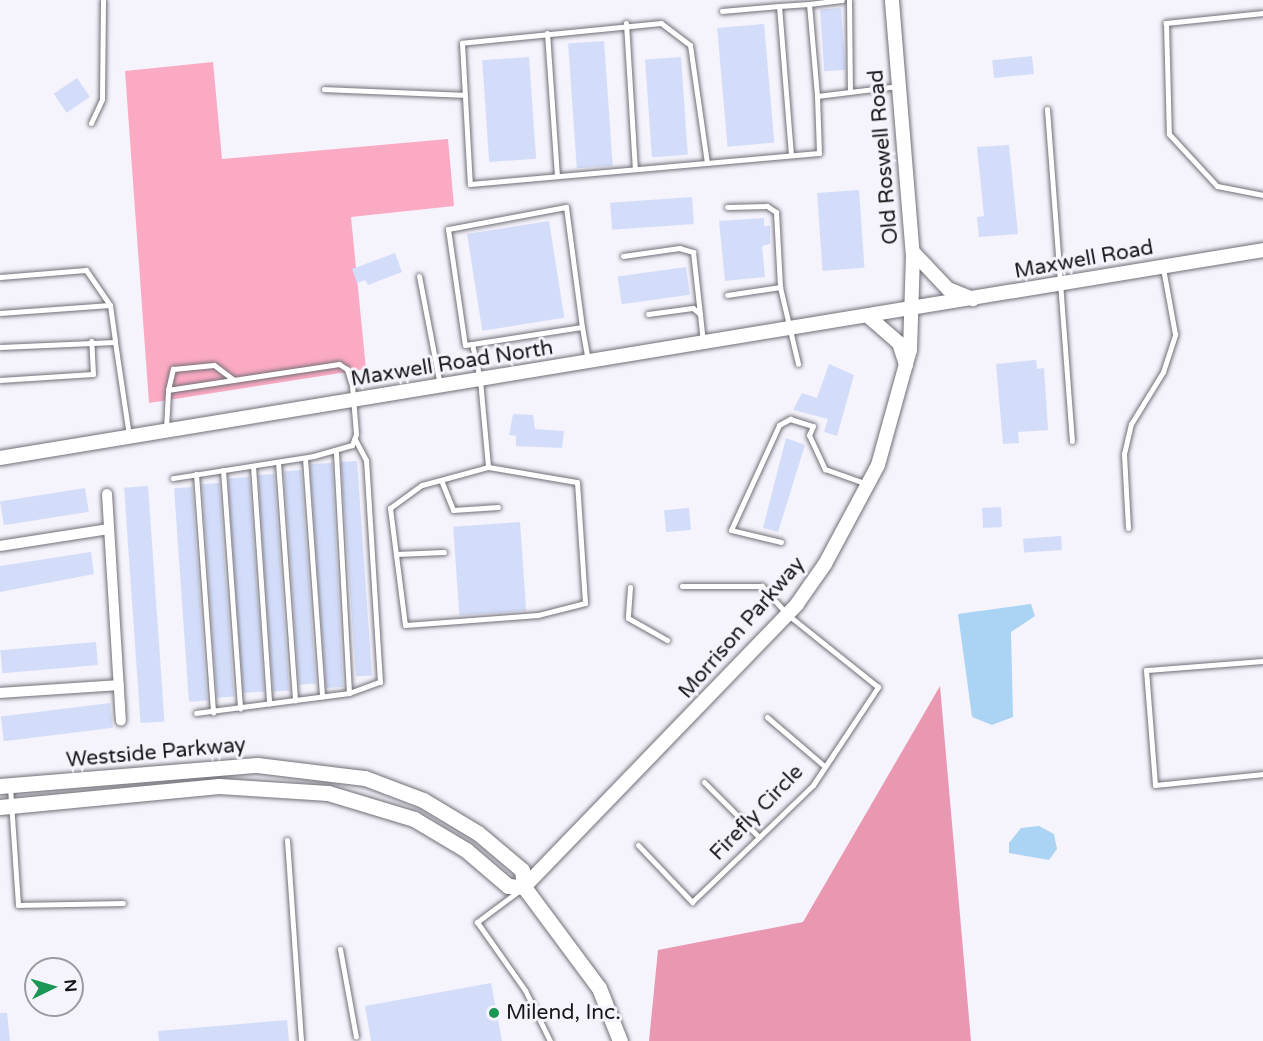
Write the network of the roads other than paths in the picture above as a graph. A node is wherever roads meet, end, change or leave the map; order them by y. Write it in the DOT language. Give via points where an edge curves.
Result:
graph roads {
  1 [pos="103,0"];
  2 [pos="842,0"];
  3 [pos="849,0"];
  4 [pos="892,0"];
  5 [pos="809,4"];
  6 [pos="779,6"];
  7 [pos="722,11"];
  8 [pos="1263,13"];
  9 [pos="626,23"];
  10 [pos="547,33"];
  11 [pos="900,86"];
  12 [pos="324,89"];
  13 [pos="850,92"];
  14 [pos="465,95"];
  15 [pos="817,96"];
  16 [pos="1047,109"];
  17 [pos="91,123"];
  18 [pos="792,155"];
  19 [pos="707,163"];
  20 [pos="635,169"];
  21 [pos="557,176"];
  22 [pos="1263,195"];
  23 [pos="727,207"];
  24 [pos="1263,250"];
  25 [pos="913,252"];
  26 [pos="623,256"];
  27 [pos="1163,268"];
  28 [pos="419,276"];
  29 [pos="0,277"];
  30 [pos="1063,285"];
  31 [pos="780,287"];
  32 [pos="727,295"];
  33 [pos="975,300"];
  34 [pos="110,305"];
  35 [pos="911,310"];
  36 [pos="0,313"];
  37 [pos="648,314"];
  38 [pos="700,314"];
  39 [pos="869,317"];
  40 [pos="582,327"];
  41 [pos="790,330"];
  42 [pos="91,341"];
  43 [pos="115,342"];
  44 [pos="472,344"];
  45 [pos="703,344"];
  46 [pos="0,347"];
  47 [pos="588,363"];
  48 [pos="798,364"];
  49 [pos="906,367"];
  50 [pos="0,380"];
  51 [pos="234,380"];
  52 [pos="480,380"];
  53 [pos="440,387"];
  54 [pos="168,390"];
  55 [pos="354,401"];
  56 [pos="165,431"];
  57 [pos="129,437"];
  58 [pos="355,439"];
  59 [pos="1072,441"];
  60 [pos="336,452"];
  61 [pos="0,458"];
  62 [pos="305,458"];
  63 [pos="278,462"];
  64 [pos="253,465"];
  65 [pos="488,467"];
  66 [pos="223,470"];
  67 [pos="196,474"];
  68 [pos="173,478"];
  69 [pos="441,480"];
  70 [pos="868,484"];
  71 [pos="107,494"];
  72 [pos="498,507"];
  73 [pos="1128,528"];
  74 [pos="109,529"];
  75 [pos="781,542"];
  76 [pos="0,546"];
  77 [pos="444,552"];
  78 [pos="396,554"];
  79 [pos="630,586"];
  80 [pos="682,586"];
  81 [pos="788,614"];
  82 [pos="667,640"];
  83 [pos="1263,661"];
  84 [pos="119,685"];
  85 [pos="0,693"];
  86 [pos="350,693"];
  87 [pos="322,696"];
  88 [pos="295,700"];
  89 [pos="269,704"];
  90 [pos="240,708"];
  91 [pos="213,712"];
  92 [pos="196,713"];
  93 [pos="767,717"];
  94 [pos="121,722"];
  95 [pos="823,765"];
  96 [pos="1263,774"];
  97 [pos="704,782"];
  98 [pos="5,785"];
  99 [pos="5,806"];
  100 [pos="759,837"];
  101 [pos="287,840"];
  102 [pos="638,845"];
  103 [pos="524,887"];
  104 [pos="123,903"];
  105 [pos="340,949"];
  106 [pos="356,1037"];
  107 [pos="617,1037"];
  108 [pos="301,1041"];
  109 [pos="550,1041"];
  1 -- 17 [label="lane" via="102,99"];
  2 -- 5 [label="lane"];
  3 -- 13 [label="lane"];
  4 -- 11 [label="street, Old Roswell Road"];
  5 -- 6 [label="lane"];
  5 -- 15 [label="lane"];
  6 -- 7 [label="lane"];
  6 -- 18 [label="lane"];
  8 -- 22 [label="lane" via="1166,23 1169,134 1217,186"];
  9 -- 10 [label="lane"];
  9 -- 19 [label="lane" via="661,23 690,45"];
  9 -- 20 [label="lane"];
  10 -- 14 [label="lane" via="462,43"];
  10 -- 21 [label="lane"];
  11 -- 13 [label="lane"];
  11 -- 25 [label="street, Old Roswell Road"];
  12 -- 14 [label="lane"];
  13 -- 15 [label="lane"];
  14 -- 21 [label="lane" via="470,184"];
  15 -- 18 [label="lane" via="819,153"];
  16 -- 30 [label="lane"];
  18 -- 19 [label="lane"];
  19 -- 20 [label="lane"];
  20 -- 21 [label="lane"];
  23 -- 31 [label="lane" via="767,206 776,212"];
  24 -- 27 [label="street, Maxwell Road"];
  25 -- 33 [label="street" via="948,289"];
  25 -- 35 [label="street, Old Roswell Road"];
  26 -- 38 [label="lane" via="679,248 693,252"];
  27 -- 30 [label="street, Maxwell Road"];
  27 -- 73 [label="lane" via="1175,334 1163,372 1131,424 1124,454"];
  28 -- 53 [label="lane"];
  29 -- 34 [label="lane" via="86,270"];
  30 -- 33 [label="street, Maxwell Road"];
  30 -- 59 [label="lane"];
  31 -- 32 [label="lane"];
  31 -- 41 [label="lane"];
  33 -- 35 [label="street, Maxwell Road"];
  34 -- 36 [label="lane"];
  34 -- 43 [label="lane"];
  35 -- 39 [label="street, Maxwell Road North"];
  35 -- 49 [label="street, Morrison Parkway"];
  37 -- 38 [label="lane" via="693,308"];
  38 -- 45 [label="lane"];
  39 -- 41 [label="street, Maxwell Road North"];
  39 -- 49 [label="street" via="899,343"];
  40 -- 44 [label="lane"];
  40 -- 44 [label="lane" via="566,207 448,229 465,345"];
  40 -- 47 [label="lane"];
  41 -- 45 [label="street, Maxwell Road North"];
  41 -- 48 [label="lane"];
  42 -- 43 [label="lane"];
  42 -- 46 [label="lane"];
  42 -- 50 [label="lane" via="93,374"];
  43 -- 57 [label="lane"];
  44 -- 52 [label="lane"];
  45 -- 47 [label="street, Maxwell Road North"];
  47 -- 52 [label="street, Maxwell Road North"];
  49 -- 70 [label="street, Morrison Parkway" via="898,408"];
  51 -- 54 [label="lane"];
  51 -- 54 [label="lane" via="214,365 173,369"];
  51 -- 55 [label="lane" via="339,364 347,369"];
  52 -- 53 [label="street, Maxwell Road North"];
  52 -- 65 [label="lane"];
  53 -- 55 [label="street, Maxwell Road North"];
  54 -- 56 [label="lane"];
  55 -- 56 [label="street, Maxwell Road North"];
  55 -- 58 [label="lane"];
  56 -- 57 [label="street, Maxwell Road North"];
  57 -- 61 [label="street, Maxwell Road North"];
  58 -- 60 [label="lane"];
  58 -- 86 [label="lane" via="366,460 380,682"];
  60 -- 62 [label="lane"];
  60 -- 86 [label="lane"];
  62 -- 63 [label="lane"];
  62 -- 87 [label="lane"];
  63 -- 64 [label="lane"];
  63 -- 88 [label="lane"];
  64 -- 66 [label="lane"];
  64 -- 89 [label="lane"];
  65 -- 69 [label="lane"];
  65 -- 78 [label="lane" via="577,482 585,603 538,615 405,625"];
  66 -- 67 [label="lane"];
  66 -- 90 [label="lane"];
  67 -- 68 [label="lane"];
  67 -- 91 [label="lane"];
  69 -- 72 [label="lane" via="453,510"];
  69 -- 78 [label="lane" via="422,485 390,508"];
  70 -- 75 [label="lane" via="825,469 809,435 813,426 790,419 779,425 731,530"];
  70 -- 81 [label="street, Morrison Parkway" via="825,564"];
  71 -- 74 [label="street"];
  74 -- 76 [label="street"];
  74 -- 84 [label="street"];
  77 -- 78 [label="lane"];
  79 -- 82 [label="lane" via="628,618"];
  80 -- 81 [label="lane, Firefly Circle" via="762,586"];
  81 -- 95 [label="lane, Firefly Circle" via="878,687"];
  81 -- 103 [label="street, Morrison Parkway"];
  83 -- 96 [label="lane" via="1146,670 1155,784"];
  84 -- 85 [label="street"];
  84 -- 94 [label="street"];
  86 -- 87 [label="lane"];
  87 -- 88 [label="lane"];
  88 -- 89 [label="lane"];
  89 -- 90 [label="lane"];
  90 -- 91 [label="lane"];
  91 -- 92 [label="lane"];
  93 -- 95 [label="lane"];
  95 -- 100 [label="lane, Firefly Circle" via="813,784"];
  97 -- 100 [label="lane"];
  98 -- 99 [label="lane"];
  98 -- 103 [label="main road, Westside Parkway" via="218,765 294,768 365,778 454,816 522,870"];
  99 -- 103 [label="main road, Westside Parkway" via="219,786 328,793 414,819 466,850 508,886"];
  99 -- 104 [label="lane" via="18,905"];
  100 -- 102 [label="lane, Firefly Circle" via="692,902"];
  101 -- 108 [label="lane"];
  103 -- 107 [label="main road, Westside Parkway" via="587,968"];
  103 -- 109 [label="lane" via="477,922 525,990"];
  105 -- 106 [label="lane"];
}
